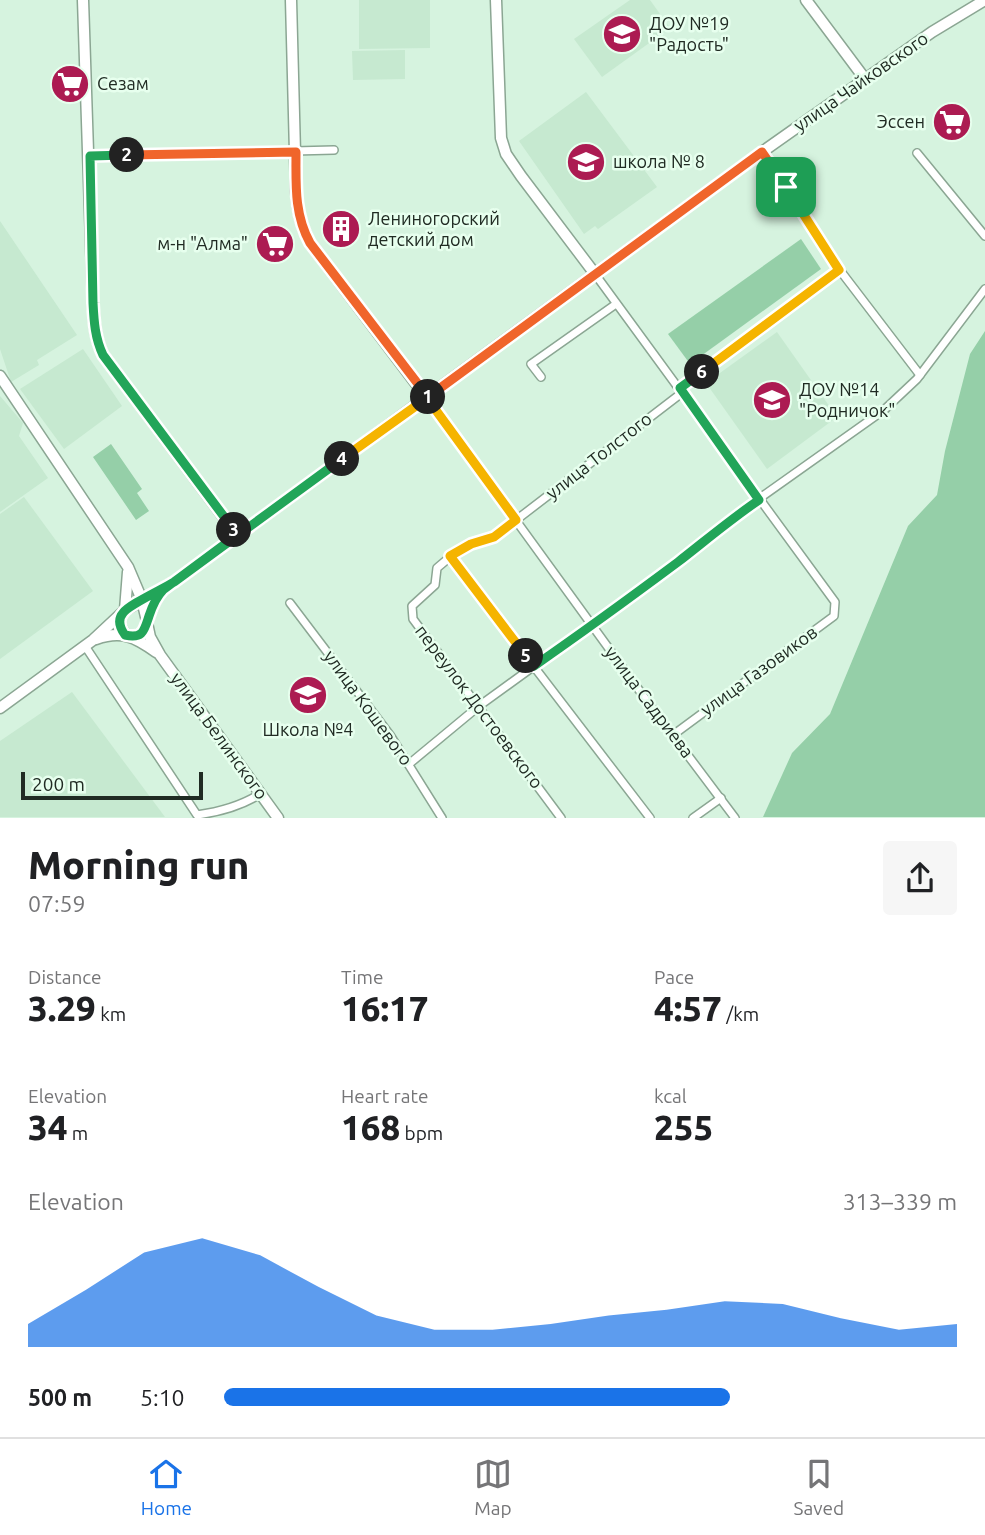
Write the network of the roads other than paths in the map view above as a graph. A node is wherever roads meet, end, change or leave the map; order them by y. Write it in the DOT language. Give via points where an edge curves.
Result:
graph roads {
  1 [pos="83,0"];
  2 [pos="291,0"];
  3 [pos="496,0"];
  4 [pos="806,0"];
  5 [pos="985,0"];
  6 [pos="865,79"];
  7 [pos="334,150"];
  8 [pos="296,152"];
  9 [pos="762,152"];
  10 [pos="917,153"];
  11 [pos="90,156"];
  12 [pos="985,236"];
  13 [pos="839,270"];
  14 [pos="595,274"];
  15 [pos="985,289"];
  16 [pos="616,304"];
  17 [pos="920,375"];
  18 [pos="0,376"];
  19 [pos="541,377"];
  20 [pos="681,390"];
  21 [pos="427,398"];
  22 [pos="759,500"];
  23 [pos="516,520"];
  24 [pos="237,535"];
  25 [pos="450,556"];
  26 [pos="128,567"];
  27 [pos="163,590"];
  28 [pos="142,600"];
  29 [pos="290,603"];
  30 [pos="124,611"];
  31 [pos="147,622"];
  32 [pos="592,625"];
  33 [pos="127,635"];
  34 [pos="89,643"];
  35 [pos="160,654"];
  36 [pos="534,666"];
  37 [pos="479,706"];
  38 [pos="0,708"];
  39 [pos="673,734"];
  40 [pos="409,764"];
  41 [pos="260,794"];
  42 [pos="720,798"];
  43 [pos="278,817"];
  44 [pos="442,817"];
  45 [pos="561,817"];
  46 [pos="650,817"];
  47 [pos="693,817"];
  48 [pos="735,817"];
  1 -- 11 [label="street"];
  2 -- 8 [label="street, улица Садриева"];
  3 -- 14 [label="street" via="501,138 506,153"];
  4 -- 6 [label="street"];
  5 -- 6 [label="street, улица Чайковского"];
  6 -- 9 [label="street, улица Чайковского"];
  7 -- 8 [label="street"];
  8 -- 11 [label="street"];
  8 -- 21 [label="street, улица Садриева" via="297,206 303,230"];
  9 -- 13 [label="street"];
  9 -- 14 [label="street, улица Чайковского"];
  10 -- 12 [label="street"];
  11 -- 24 [label="street" via="97,342"];
  13 -- 17 [label="street"];
  13 -- 20 [label="street, улица Толстого"];
  14 -- 16 [label="street"];
  14 -- 21 [label="street, улица Чайковского"];
  15 -- 17 [label="street"];
  16 -- 19 [label="street" via="531,364"];
  16 -- 20 [label="street"];
  17 -- 22 [label="street" via="884,410"];
  18 -- 26 [label="street"];
  20 -- 22 [label="street"];
  20 -- 23 [label="street, улица Толстого"];
  21 -- 23 [label="street, улица Садриева"];
  21 -- 24 [label="street, улица Чайковского"];
  22 -- 32 [label="street"];
  22 -- 39 [label="street, улица Газовиков" via="835,602 834,615"];
  23 -- 25 [label="street" via="494,537"];
  23 -- 32 [label="street, улица Садриева"];
  24 -- 27 [label="street, улица Чайковского"];
  25 -- 36 [label="street"];
  25 -- 37 [label="street, переулок Достоевского" via="438,568 435,585 412,606 413,619"];
  26 -- 28 [label="street"];
  26 -- 30 [label="street"];
  27 -- 28 [label="street, улица Чайковского"];
  27 -- 31 [label="street"];
  28 -- 30 [label="street, улица Чайковского"];
  28 -- 31 [label="street"];
  29 -- 40 [label="street, улица Кошевого"];
  30 -- 31 [label="street" via="139,610"];
  30 -- 33 [label="street" via="119,622"];
  30 -- 34 [label="street, улица Чайковского"];
  31 -- 33 [label="street" via="142,633"];
  31 -- 35 [label="street"];
  32 -- 36 [label="street"];
  32 -- 39 [label="street, улица Садриева"];
  33 -- 34 [label="street"];
  33 -- 35 [label="street"];
  34 -- 38 [label="street, улица Чайковского"];
  34 -- 41 [label="street" via="197,815"];
  35 -- 41 [label="street, улица Белинского"];
  36 -- 37 [label="street"];
  36 -- 46 [label="street"];
  37 -- 40 [label="street"];
  37 -- 45 [label="street, переулок Достоевского"];
  39 -- 42 [label="street, улица Садриева"];
  40 -- 44 [label="street, улица Кошевого"];
  41 -- 43 [label="street, улица Белинского"];
  42 -- 47 [label="street"];
  42 -- 48 [label="street, улица Садриева"];
}
